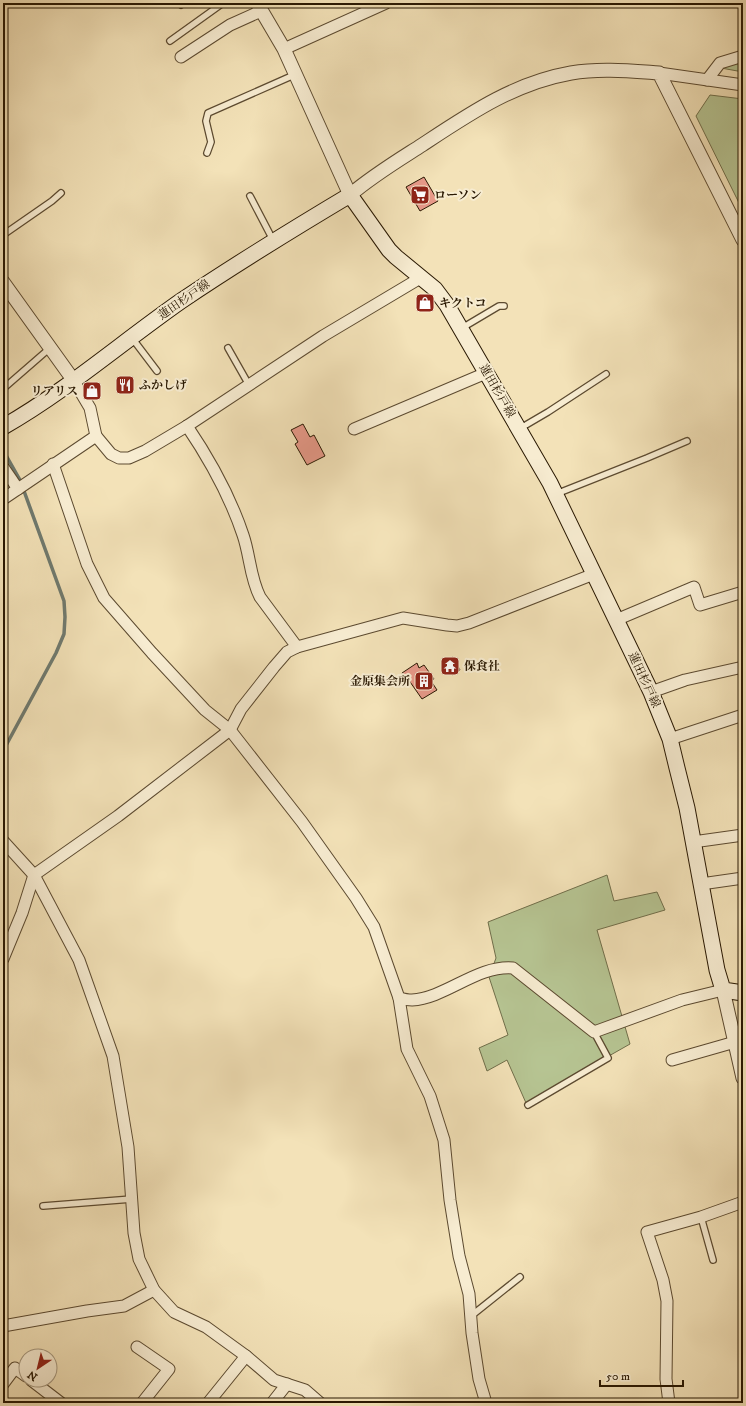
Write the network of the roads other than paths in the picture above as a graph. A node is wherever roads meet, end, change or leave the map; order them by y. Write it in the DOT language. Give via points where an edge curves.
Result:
graph roads {
  1 [pos="223,3"];
  2 [pos="386,3"];
  3 [pos="259,7"];
  4 [pos="170,41"];
  5 [pos="284,49"];
  6 [pos="743,56"];
  7 [pos="181,57"];
  8 [pos="659,73"];
  9 [pos="294,75"];
  10 [pos="707,80"];
  11 [pos="743,86"];
  12 [pos="207,153"];
  13 [pos="61,192"];
  14 [pos="350,195"];
  15 [pos="250,196"];
  16 [pos="741,232"];
  17 [pos="3,235"];
  18 [pos="273,241"];
  19 [pos="422,277"];
  20 [pos="3,282"];
  21 [pos="504,306"];
  22 [pos="461,329"];
  23 [pos="132,338"];
  24 [pos="50,348"];
  25 [pos="228,348"];
  26 [pos="157,370"];
  27 [pos="486,373"];
  28 [pos="606,374"];
  29 [pos="74,381"];
  30 [pos="249,385"];
  31 [pos="4,388"];
  32 [pos="187,426"];
  33 [pos="3,427"];
  34 [pos="354,429"];
  35 [pos="519,429"];
  36 [pos="96,436"];
  37 [pos="687,441"];
  38 [pos="53,464"];
  39 [pos="3,467"];
  40 [pos="18,489"];
  41 [pos="555,494"];
  42 [pos="3,499"];
  43 [pos="594,574"];
  44 [pos="743,592"];
  45 [pos="616,620"];
  46 [pos="297,647"];
  47 [pos="743,667"];
  48 [pos="651,692"];
  49 [pos="743,715"];
  50 [pos="230,730"];
  51 [pos="670,739"];
  52 [pos="743,835"];
  53 [pos="3,841"];
  54 [pos="693,842"];
  55 [pos="34,875"];
  56 [pos="743,878"];
  57 [pos="701,884"];
  58 [pos="3,959"];
  59 [pos="724,990"];
  60 [pos="743,993"];
  61 [pos="399,998"];
  62 [pos="594,1032"];
  63 [pos="735,1042"];
  64 [pos="672,1060"];
  65 [pos="743,1078"];
  66 [pos="528,1105"];
  67 [pos="132,1199"];
  68 [pos="743,1202"];
  69 [pos="43,1206"];
  70 [pos="701,1217"];
  71 [pos="714,1260"];
  72 [pos="520,1277"];
  73 [pos="154,1290"];
  74 [pos="471,1316"];
  75 [pos="3,1326"];
  76 [pos="137,1347"];
  77 [pos="246,1356"];
  78 [pos="18,1370"];
  79 [pos="3,1384"];
  80 [pos="287,1384"];
  81 [pos="41,1388"];
  82 [pos="61,1403"];
  83 [pos="142,1403"];
  84 [pos="208,1403"];
  85 [pos="272,1403"];
  86 [pos="320,1403"];
  87 [pos="486,1403"];
  88 [pos="669,1403"];
  1 -- 4 [label="lane"];
  2 -- 5 [label="street"];
  3 -- 5 [label="street"];
  3 -- 7 [label="street"];
  5 -- 9 [label="street"];
  6 -- 10 [label="street" via="720,63"];
  8 -- 10 [label="street"];
  8 -- 14 [label="street" via="604,70 571,73 516,89 471,112 366,181"];
  8 -- 16 [label="street"];
  9 -- 12 [label="lane" via="208,113 206,122 211,142"];
  9 -- 14 [label="street"];
  10 -- 11 [label="street"];
  13 -- 17 [label="lane"];
  14 -- 18 [label="main road, 蓮田杉戸線"];
  14 -- 19 [label="main road, 蓮田杉戸線" via="396,258"];
  15 -- 18 [label="lane"];
  18 -- 23 [label="main road, 蓮田杉戸線" via="180,302"];
  19 -- 22 [label="main road, 蓮田杉戸線" via="435,289"];
  19 -- 30 [label="street" via="323,336"];
  20 -- 24 [label="street"];
  21 -- 22 [label="lane" via="499,306"];
  22 -- 27 [label="main road, 蓮田杉戸線"];
  23 -- 26 [label="lane"];
  23 -- 29 [label="main road, 蓮田杉戸線"];
  24 -- 29 [label="street"];
  24 -- 31 [label="lane"];
  25 -- 30 [label="lane"];
  27 -- 34 [label="street"];
  27 -- 35 [label="main road, 蓮田杉戸線"];
  28 -- 35 [label="lane"];
  29 -- 33 [label="main road, 蓮田杉戸線"];
  29 -- 36 [label="street" via="90,408"];
  30 -- 32 [label="street"];
  32 -- 36 [label="street" via="129,458 119,458 111,454"];
  32 -- 46 [label="street" via="204,451 238,521 246,544 255,588"];
  35 -- 41 [label="main road, 蓮田杉戸線"];
  36 -- 38 [label="street"];
  37 -- 41 [label="lane"];
  38 -- 40 [label="street"];
  38 -- 50 [label="street" via="87,564 104,598 205,710"];
  39 -- 40 [label="street"];
  40 -- 42 [label="street"];
  41 -- 43 [label="main road, 蓮田杉戸線"];
  43 -- 45 [label="main road, 蓮田杉戸線"];
  43 -- 46 [label="street" via="457,626 403,618"];
  44 -- 45 [label="street" via="700,605 694,587"];
  45 -- 48 [label="main road, 蓮田杉戸線"];
  46 -- 50 [label="street" via="287,652 274,667 241,708"];
  47 -- 48 [label="street" via="685,680"];
  48 -- 51 [label="main road, 蓮田杉戸線"];
  49 -- 51 [label="street"];
  50 -- 55 [label="street" via="118,816"];
  50 -- 61 [label="street" via="302,822 356,898 374,928"];
  51 -- 54 [label="main road, 蓮田杉戸線"];
  52 -- 54 [label="street"];
  53 -- 55 [label="street"];
  54 -- 57 [label="main road, 蓮田杉戸線"];
  55 -- 58 [label="street"];
  55 -- 67 [label="street" via="79,960 113,1056 128,1147"];
  56 -- 57 [label="street"];
  57 -- 59 [label="main road, 蓮田杉戸線" via="717,970"];
  59 -- 60 [label="main road"];
  59 -- 62 [label="street" via="682,1000"];
  59 -- 63 [label="street"];
  61 -- 62 [label="street" via="421,998 502,967 513,968"];
  61 -- 74 [label="street" via="407,1049 430,1096 444,1140 450,1200"];
  62 -- 66 [label="lane" via="608,1058"];
  63 -- 64 [label="street"];
  63 -- 65 [label="street"];
  67 -- 69 [label="lane"];
  67 -- 73 [label="street" via="139,1259"];
  68 -- 70 [label="street"];
  70 -- 71 [label="lane"];
  70 -- 88 [label="street" via="647,1232 663,1280 667,1301 666,1379"];
  72 -- 74 [label="lane"];
  73 -- 75 [label="street" via="124,1306"];
  73 -- 77 [label="street" via="174,1312 206,1328"];
  74 -- 87 [label="street" via="479,1379"];
  76 -- 83 [label="street" via="169,1369"];
  77 -- 80 [label="street" via="274,1380"];
  77 -- 84 [label="street"];
  78 -- 79 [label="street" via="15,1368"];
  80 -- 85 [label="street"];
  80 -- 86 [label="street" via="305,1390"];
  81 -- 82 [label="street"];
}
